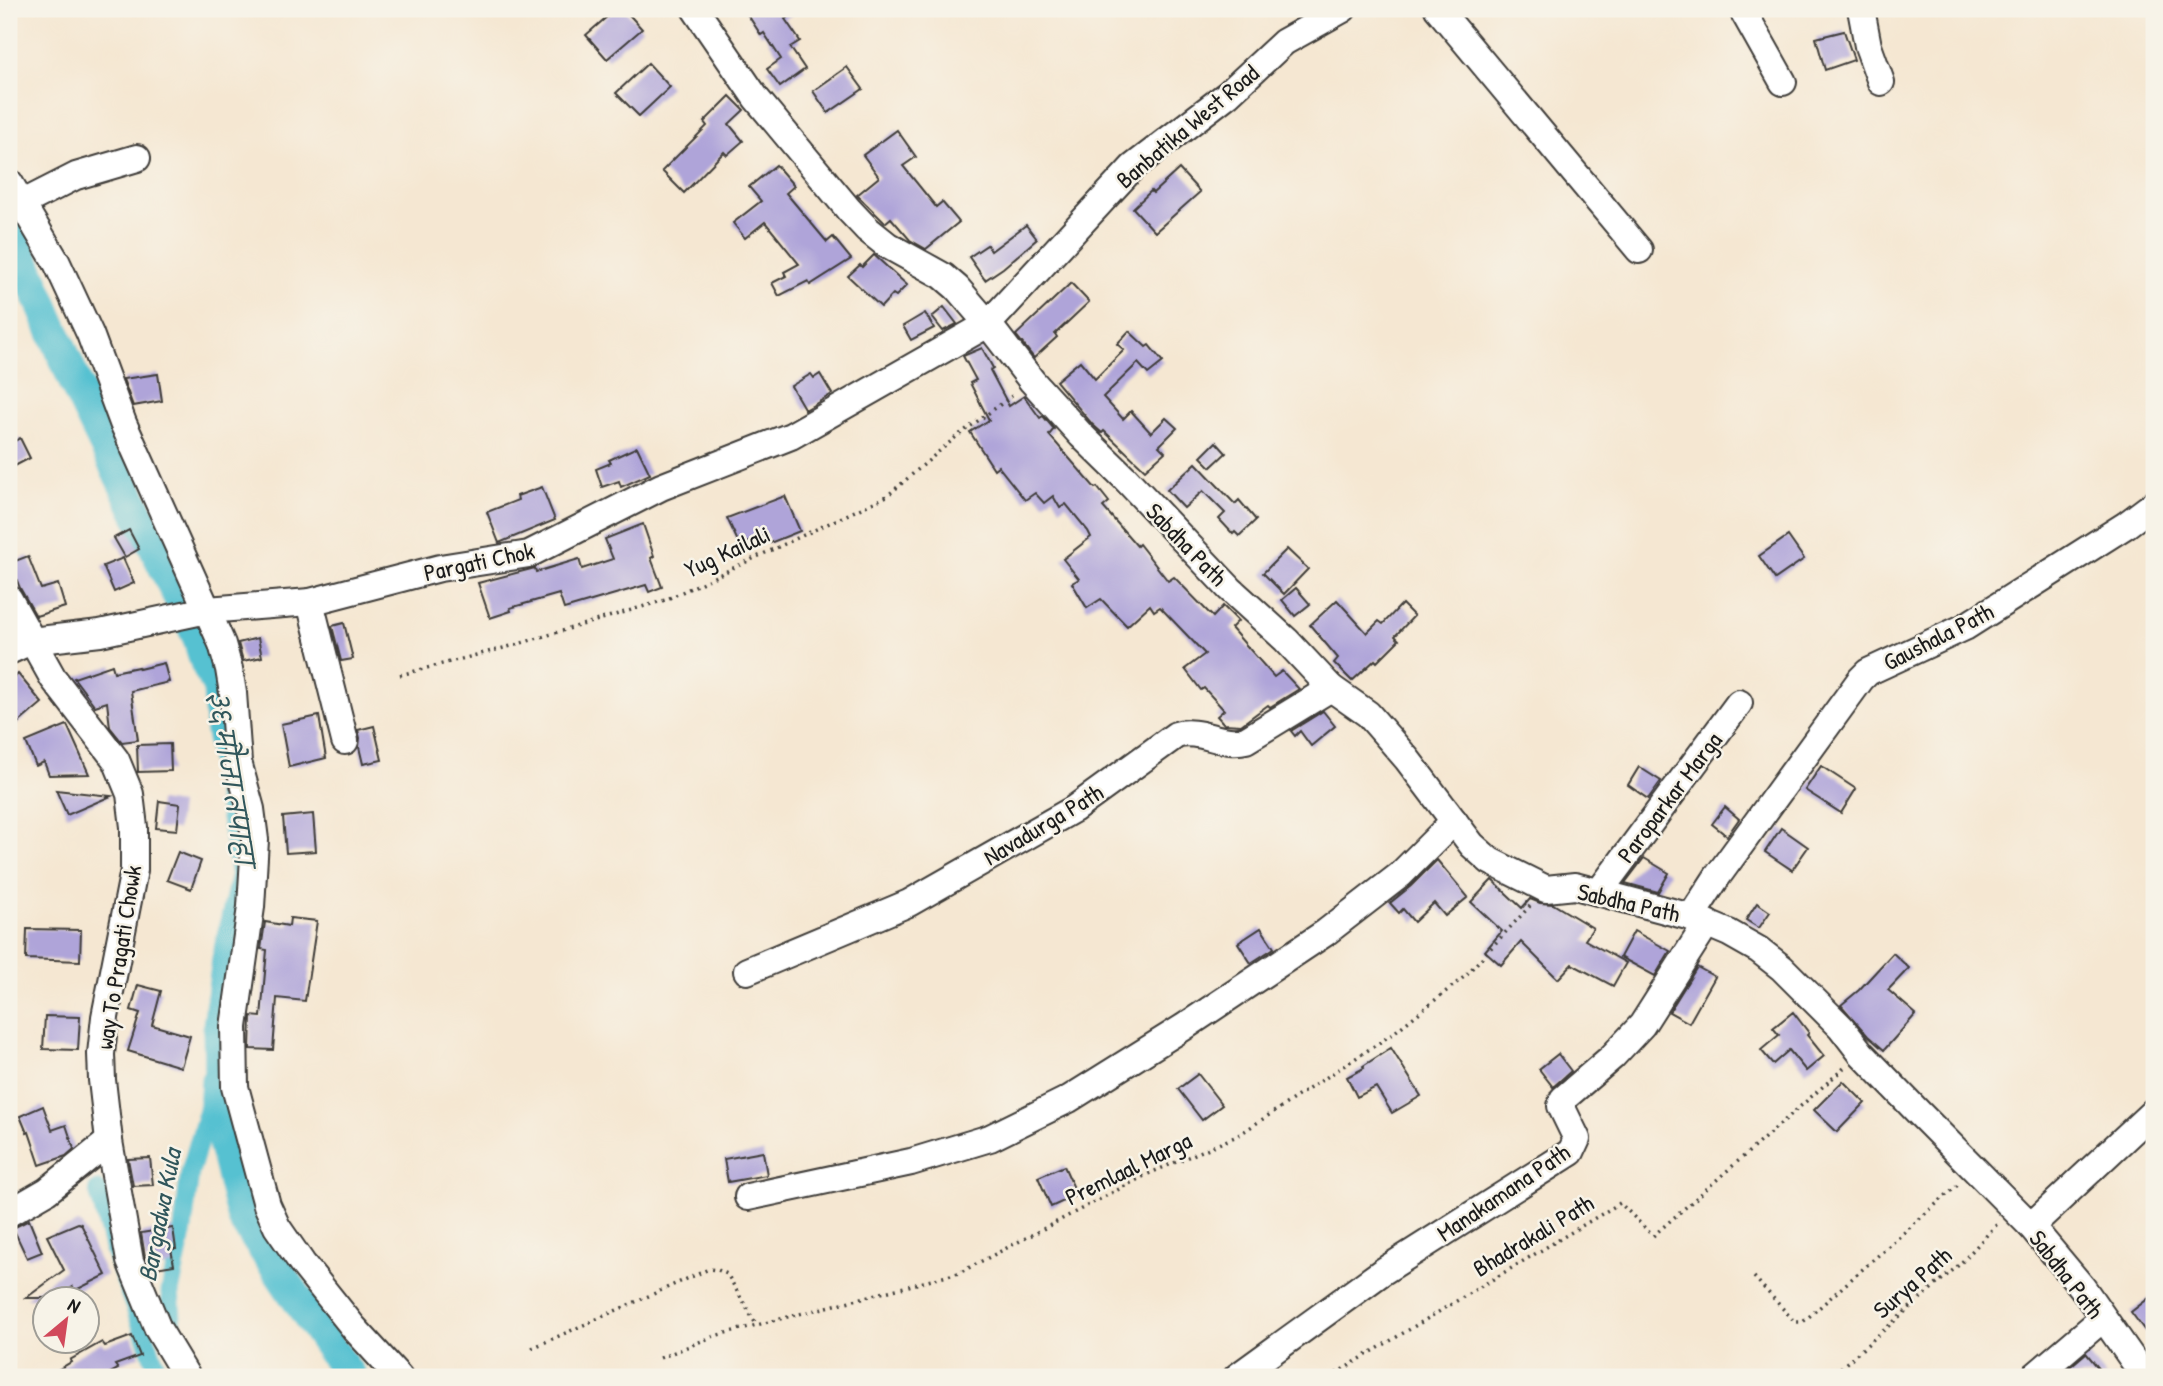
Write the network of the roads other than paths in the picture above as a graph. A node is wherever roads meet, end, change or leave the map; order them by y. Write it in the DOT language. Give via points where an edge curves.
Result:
graph roads {
  1 [pos="695,9"];
  2 [pos="1343,9"];
  3 [pos="1438,9"];
  4 [pos="1742,9"];
  5 [pos="1861,9"];
  6 [pos="1783,82"];
  7 [pos="1881,82"];
  8 [pos="137,158"];
  9 [pos="15,193"];
  10 [pos="1639,250"];
  11 [pos="988,324"];
  12 [pos="2154,505"];
  13 [pos="9,599"];
  14 [pos="310,602"];
  15 [pos="194,613"];
  16 [pos="20,646"];
  17 [pos="1331,688"];
  18 [pos="1740,703"];
  19 [pos="345,741"];
  20 [pos="1454,821"];
  21 [pos="1599,892"];
  22 [pos="1699,920"];
  23 [pos="747,971"];
  24 [pos="2154,1111"];
  25 [pos="109,1141"];
  26 [pos="748,1196"];
  27 [pos="9,1213"];
  28 [pos="2022,1217"];
  29 [pos="2102,1319"];
  30 [pos="187,1377"];
  31 [pos="399,1377"];
  32 [pos="1237,1377"];
  33 [pos="2034,1377"];
  34 [pos="2145,1377"];
  1 -- 11 [label="street, Sabdha Path" via="757,98 858,220 887,245 943,276"];
  2 -- 11 [label="street, Banbatika West Road" via="1284,42 1228,94 1133,167"];
  3 -- 10 [label="street"];
  4 -- 6 [label="street"];
  5 -- 7 [label="street"];
  8 -- 9 [label="street"];
  9 -- 15 [label="street" via="57,263 90,334"];
  11 -- 14 [label="street, Pargati Chok" via="791,436 661,487 530,554 440,568"];
  11 -- 17 [label="street, Sabdha Path" via="1081,435"];
  12 -- 22 [label="street, Gaushala Path" via="1965,627 1868,672 1726,866"];
  13 -- 16 [label="street, way To Pragati Chowk"];
  14 -- 15 [label="street, Pargati Chok"];
  14 -- 19 [label="street"];
  15 -- 16 [label="street, Pargati Chok"];
  15 -- 31 [label="street" via="222,644 229,669 239,762 255,840 234,1027 235,1087 277,1227 354,1328"];
  16 -- 25 [label="street, way To Pragati Chowk" via="53,677 116,760 130,794 134,870 101,1054"];
  17 -- 20 [label="street, Sabdha Path" via="1368,714"];
  17 -- 23 [label="street, Navadurga Path" via="1246,740 1233,743 1188,733 1176,735 1074,809 909,902"];
  18 -- 21 [label="street, Paroparkar Marga"];
  20 -- 21 [label="street, Sabdha Path" via="1490,860 1546,890 1575,886"];
  20 -- 26 [label="street" via="1400,875 1325,933 1069,1099 990,1138 911,1162"];
  21 -- 22 [label="street, Sabdha Path"];
  22 -- 28 [label="street, Sabdha Path" via="1759,950 1782,968"];
  22 -- 32 [label="street, Manakamana Path" via="1642,1025 1563,1099 1560,1106 1577,1139 1571,1152 1382,1272"];
  24 -- 28 [label="street"];
  25 -- 27 [label="street" via="47,1191"];
  25 -- 30 [label="street, way To Pragati Chowk" via="130,1261 159,1329"];
  28 -- 29 [label="street, Sabdha Path" via="2082,1287"];
  29 -- 33 [label="street"];
  29 -- 34 [label="street, Sabdha Path"];
}
